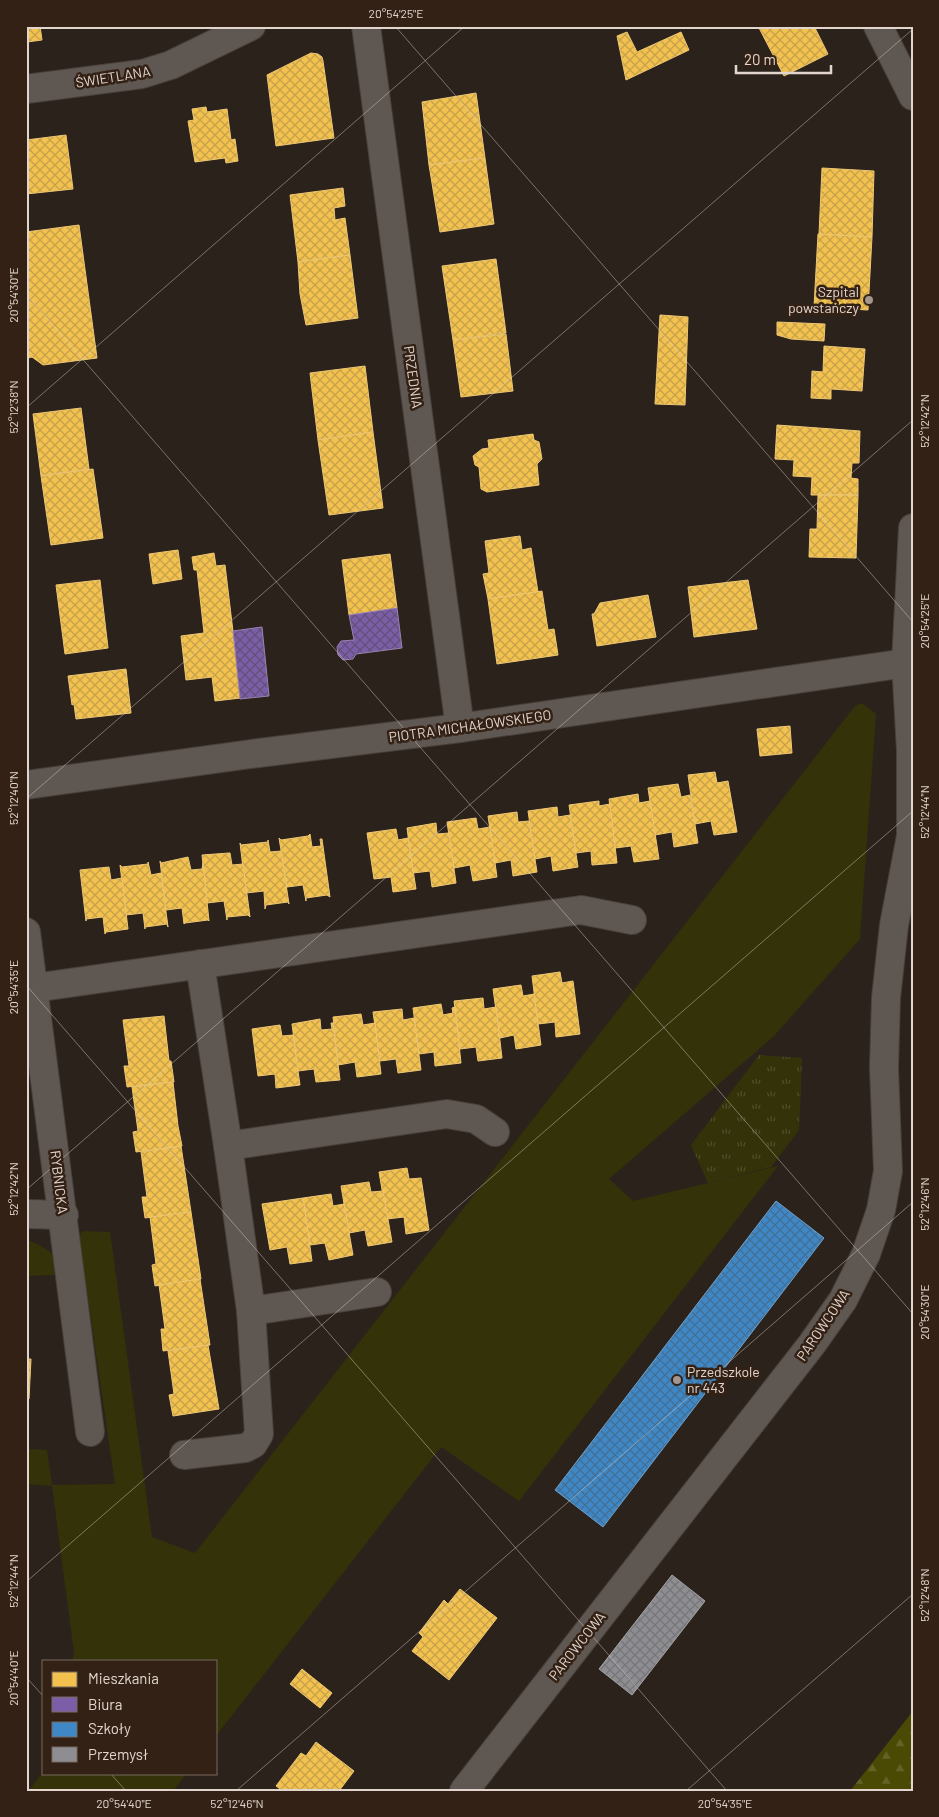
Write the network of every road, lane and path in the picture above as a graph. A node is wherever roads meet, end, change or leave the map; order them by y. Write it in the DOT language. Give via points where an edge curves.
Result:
graph roads {
  1 [pos="251,26"];
  2 [pos="366,26"];
  3 [pos="878,26"];
  4 [pos="26,89"];
  5 [pos="913,96"];
  6 [pos="913,528"];
  7 [pos="909,663"];
  8 [pos="460,728"];
  9 [pos="26,785"];
  10 [pos="912,834"];
  11 [pos="632,920"];
  12 [pos="26,932"];
  13 [pos="200,964"];
  14 [pos="34,988"];
  15 [pos="495,1132"];
  16 [pos="228,1146"];
  17 [pos="26,1214"];
  18 [pos="64,1215"];
  19 [pos="376,1292"];
  20 [pos="250,1311"];
  21 [pos="90,1432"];
  22 [pos="184,1455"];
  23 [pos="464,1791"];
  1 -- 4 [label="street, ŚWIETLANA" via="171,65 142,74"];
  2 -- 8 [label="street, PRZEDNIA"];
  3 -- 5 [label="street"];
  6 -- 7 [label="street, PAROWCOWA"];
  7 -- 8 [label="street, PIOTRA MICHAŁOWSKIEGO"];
  7 -- 10 [label="street, PAROWCOWA"];
  8 -- 9 [label="street, PIOTRA MICHAŁOWSKIEGO"];
  10 -- 23 [label="street, PAROWCOWA" via="894,924 886,998 884,1068 888,1171 866,1254 843,1300 812,1344"];
  11 -- 13 [label="street" via="582,910"];
  12 -- 14 [label="street, RYBNICKA"];
  13 -- 14 [label="street"];
  13 -- 16 [label="street"];
  14 -- 18 [label="street, RYBNICKA"];
  15 -- 16 [label="street" via="476,1119 447,1114"];
  16 -- 20 [label="street"];
  17 -- 18 [label="street"];
  18 -- 21 [label="street, RYBNICKA"];
  19 -- 20 [label="street"];
  20 -- 22 [label="street" via="258,1434 253,1444 245,1448"];
}
